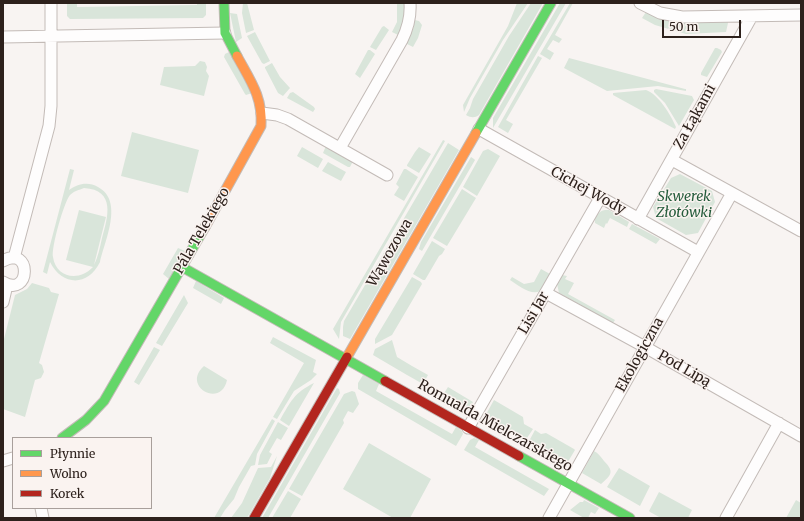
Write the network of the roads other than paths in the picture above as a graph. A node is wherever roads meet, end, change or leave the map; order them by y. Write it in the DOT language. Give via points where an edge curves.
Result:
graph roads {
  1 [pos="51,3"];
  2 [pos="224,3"];
  3 [pos="410,3"];
  4 [pos="551,3"];
  5 [pos="640,3"];
  6 [pos="801,15"];
  7 [pos="752,16"];
  8 [pos="225,33"];
  9 [pos="51,36"];
  10 [pos="3,37"];
  11 [pos="262,113"];
  12 [pos="479,129"];
  13 [pos="340,148"];
  14 [pos="672,160"];
  15 [pos="387,175"];
  16 [pos="732,192"];
  17 [pos="600,198"];
  18 [pos="638,219"];
  19 [pos="801,231"];
  20 [pos="698,252"];
  21 [pos="14,258"];
  22 [pos="3,261"];
  23 [pos="182,267"];
  24 [pos="5,284"];
  25 [pos="546,293"];
  26 [pos="3,302"];
  27 [pos="644,347"];
  28 [pos="346,359"];
  29 [pos="779,423"];
  30 [pos="468,428"];
  31 [pos="801,436"];
  32 [pos="63,437"];
  33 [pos="568,483"];
  34 [pos="254,518"];
  35 [pos="549,518"];
  36 [pos="630,518"];
  37 [pos="726,518"];
  1 -- 9 [label="street"];
  2 -- 8 [label="street, Pála Telekiego"];
  3 -- 13 [label="street" via="408,28"];
  4 -- 12 [label="street, Wąwozowa"];
  5 -- 7 [label="street" via="660,13 682,17"];
  6 -- 7 [label="street"];
  7 -- 14 [label="street, Za Łąkami"];
  8 -- 9 [label="street"];
  8 -- 11 [label="street, Pála Telekiego" via="257,93"];
  9 -- 10 [label="street"];
  9 -- 21 [label="street" via="52,106 49,126"];
  11 -- 13 [label="street" via="282,116"];
  11 -- 23 [label="street, Pála Telekiego" via="260,129"];
  12 -- 17 [label="street, Cichej Wody"];
  12 -- 28 [label="street, Wąwozowa"];
  13 -- 15 [label="street"];
  14 -- 16 [label="street"];
  14 -- 18 [label="street, Za Łąkami"];
  16 -- 19 [label="street"];
  16 -- 20 [label="street, Ekologiczna"];
  17 -- 18 [label="street, Cichej Wody"];
  17 -- 25 [label="street, Lisi Jar"];
  18 -- 20 [label="street, Cichej Wody"];
  20 -- 27 [label="street, Ekologiczna"];
  21 -- 22 [label="street"];
  21 -- 24 [label="street" via="22,263 25,274 21,282"];
  23 -- 28 [label="street, Romualda Mielczarskiego"];
  23 -- 32 [label="street, Pála Telekiego" via="104,400 86,420"];
  24 -- 26 [label="street"];
  25 -- 27 [label="street, Pod Lipą"];
  25 -- 30 [label="street, Lisi Jar"];
  27 -- 29 [label="street, Pod Lipą"];
  27 -- 33 [label="street, Ekologiczna"];
  28 -- 30 [label="street, Romualda Mielczarskiego"];
  28 -- 34 [label="street, Wąwozowa"];
  29 -- 31 [label="street, Pod Lipą"];
  29 -- 37 [label="street"];
  30 -- 33 [label="street, Romualda Mielczarskiego"];
  33 -- 35 [label="street, Ekologiczna"];
  33 -- 36 [label="street, Romualda Mielczarskiego"];
}
